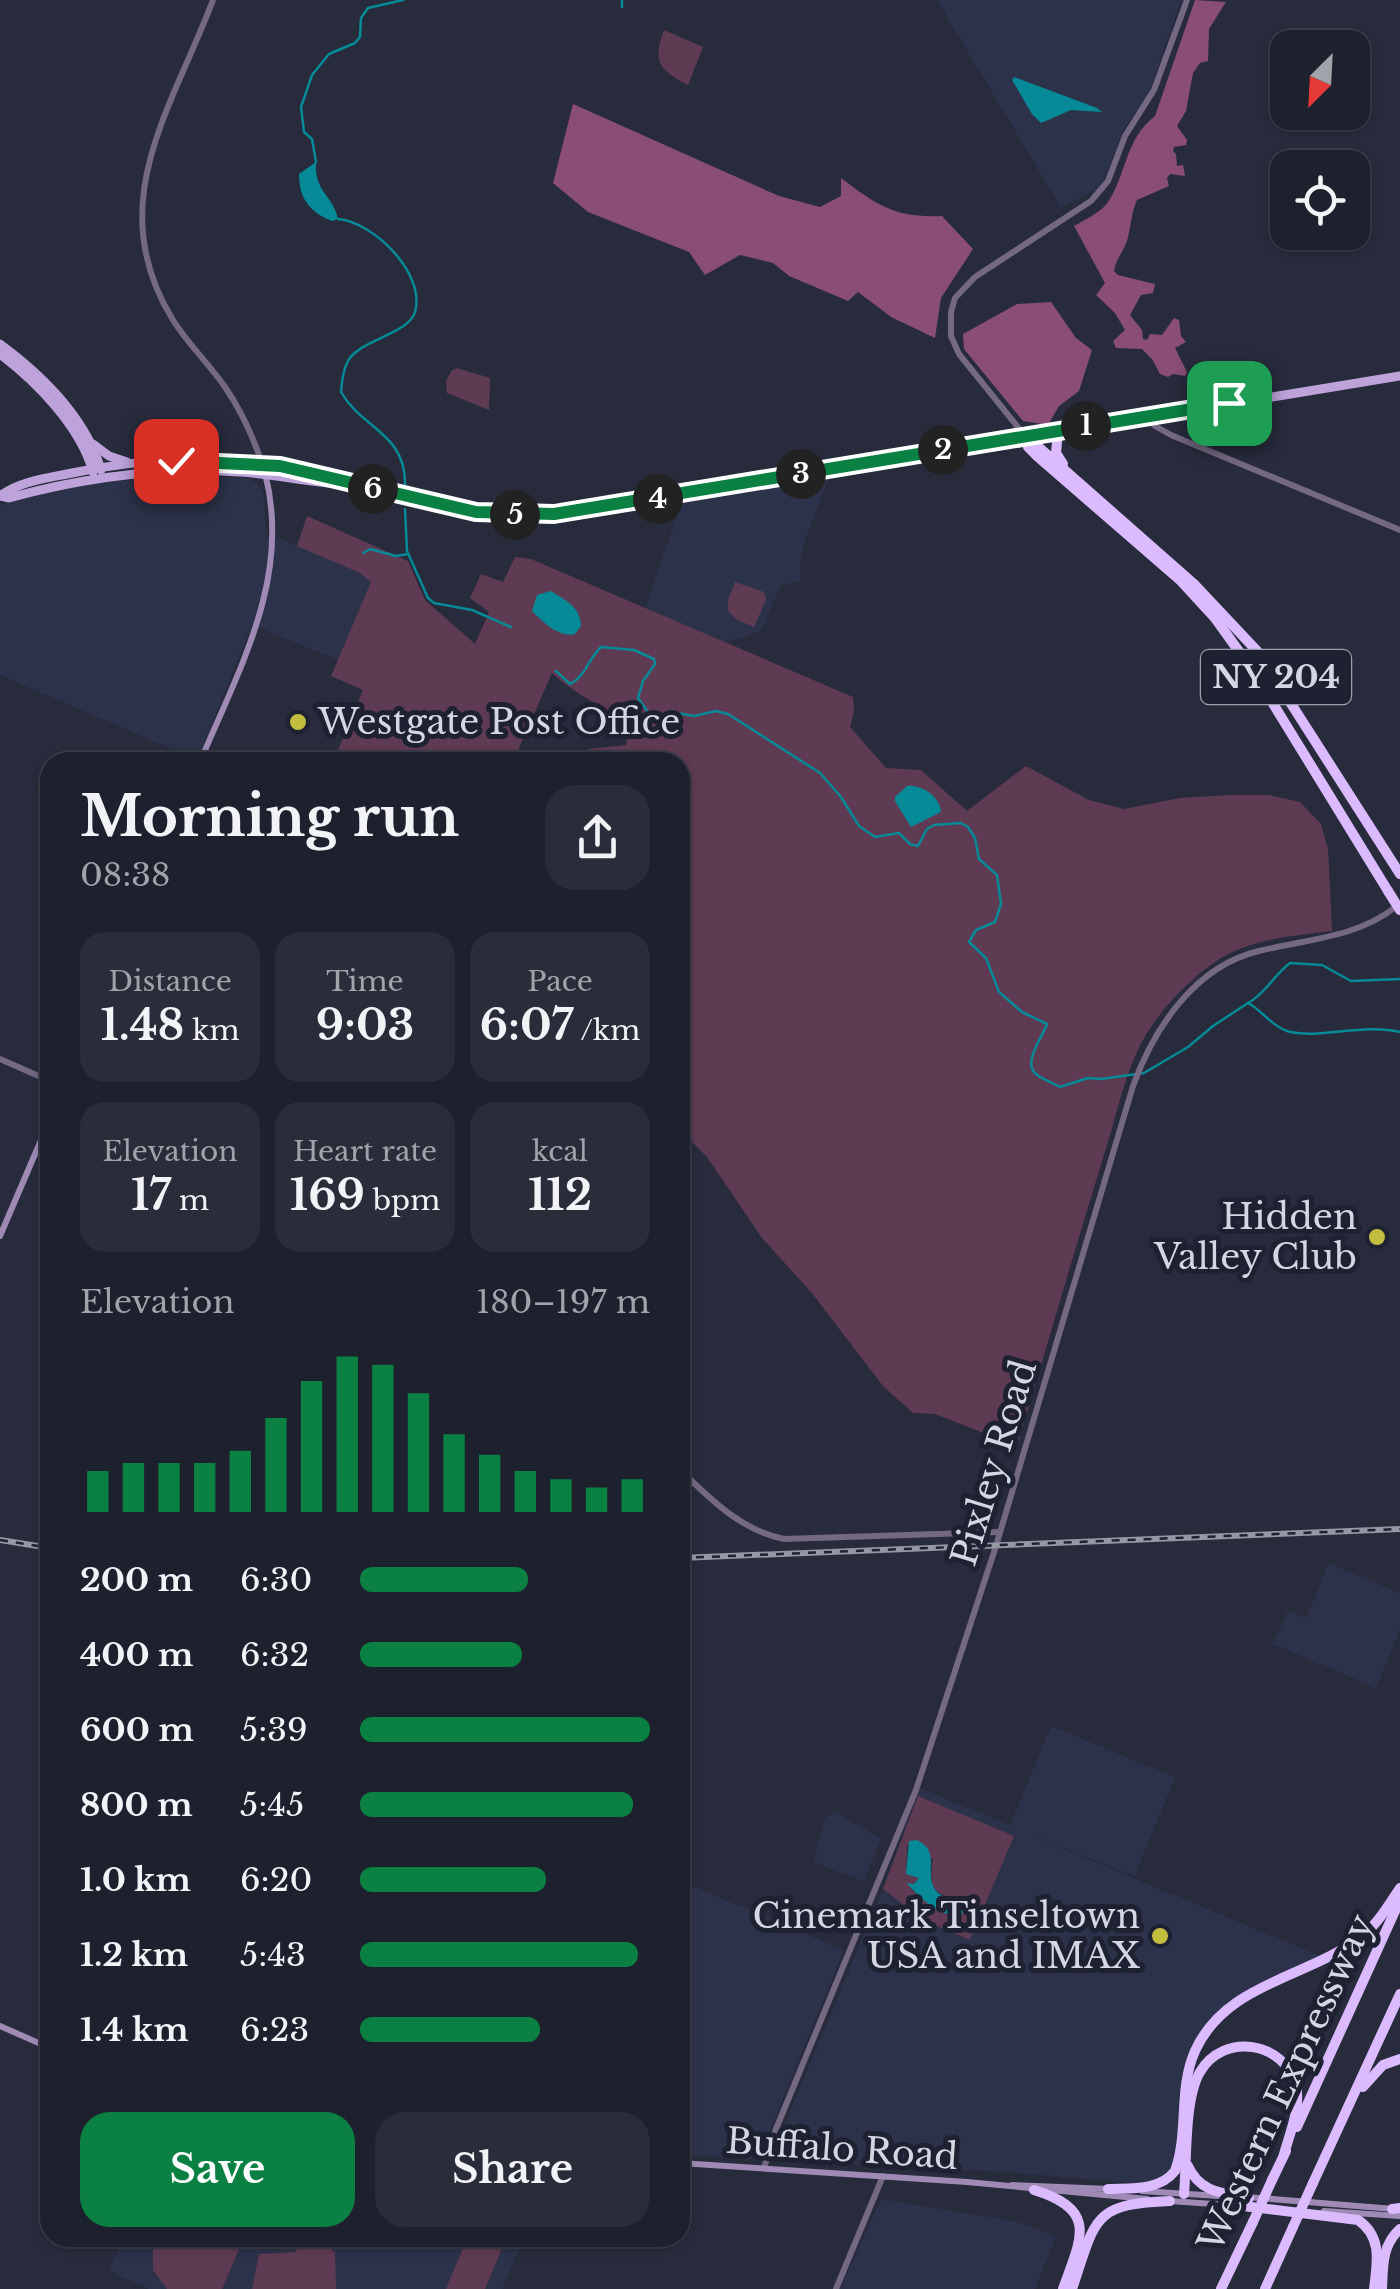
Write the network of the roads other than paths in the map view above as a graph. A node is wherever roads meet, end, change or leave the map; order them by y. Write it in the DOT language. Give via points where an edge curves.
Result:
graph roads {
  1 [pos="213,0"];
  2 [pos="1187,0"];
  3 [pos="0,344"];
  4 [pos="0,354"];
  5 [pos="1400,376"];
  6 [pos="1146,416"];
  7 [pos="1058,431"];
  8 [pos="1025,436"];
  9 [pos="88,438"];
  10 [pos="135,464"];
  11 [pos="264,469"];
  12 [pos="98,472"];
  13 [pos="1080,484"];
  14 [pos="1400,530"];
  15 [pos="204,752"];
  16 [pos="1400,874"];
  17 [pos="1400,906"];
  18 [pos="0,1060"];
  19 [pos="40,1076"];
  20 [pos="40,1143"];
  21 [pos="0,1236"];
  22 [pos="690,1479"];
  23 [pos="1000,1532"];
  24 [pos="1400,1888"];
  25 [pos="1400,1900"];
  26 [pos="1400,1994"];
  27 [pos="0,2026"];
  28 [pos="40,2044"];
  29 [pos="1400,2059"];
  30 [pos="1348,2108"];
  31 [pos="1284,2154"];
  32 [pos="690,2164"];
  33 [pos="1187,2164"];
  34 [pos="764,2168"];
  35 [pos="883,2176"];
  36 [pos="1001,2185"];
  37 [pos="1108,2189"];
  38 [pos="1034,2190"];
  39 [pos="1184,2194"];
  40 [pos="1132,2198"];
  41 [pos="1170,2201"];
  42 [pos="1246,2202"];
  43 [pos="1398,2211"];
  44 [pos="1400,2229"];
  45 [pos="836,2289"];
  46 [pos="1062,2289"];
  47 [pos="1072,2289"];
  48 [pos="1221,2289"];
  49 [pos="1267,2289"];
  50 [pos="1378,2289"];
  1 -- 11 [label="street" via="147,160 143,238 166,308 236,404"];
  2 -- 8 [label="street" via="1154,90 1097,196 975,277 955,298 950,328 959,354"];
  3 -- 9 [label="main road" via="46,383"];
  4 -- 12 [label="main road" via="61,417"];
  5 -- 6 [label="main road"];
  6 -- 7 [label="main road"];
  6 -- 14 [label="street" via="1171,435"];
  7 -- 8 [label="main road"];
  7 -- 13 [label="highway" via="1056,453"];
  8 -- 11 [label="main road" via="554,514 476,512 322,474"];
  8 -- 13 [label="highway, NY 204"];
  8 -- 17 [label="highway, NY 204, bridge" via="1038,458 1215,618"];
  9 -- 10 [label="main road" via="109,456"];
  9 -- 12 [label="main road"];
  10 -- 11 [label="main road" via="191,460"];
  10 -- 12 [label="main road"];
  11 -- 12 [label="main road"];
  11 -- 15 [label="main road" via="274,530 268,590"];
  12 -- 12 [label="main road" via="12,487 0,496 9,498"];
  13 -- 16 [label="highway, NY 204" via="1194,584 1258,652"];
  17 -- 23 [label="street, Pixley Road" via="1357,929 1258,951 1212,973 1159,1030 1137,1076"];
  18 -- 19 [label="street"];
  20 -- 21 [label="main road"];
  22 -- 23 [label="street" via="740,1523 784,1540"];
  23 -- 34 [label="street, Pixley Road" via="916,1790"];
  24 -- 37 [label="highway" via="1365,1934 1253,1991 1214,2022 1189,2069 1175,2171 1154,2186"];
  25 -- 31 [label="highway, Western Expressway"];
  26 -- 30 [label="highway, Western Expressway"];
  27 -- 28 [label="main road"];
  29 -- 30 [label="highway" via="1376,2071"];
  30 -- 49 [label="highway, Western Expressway, bridge"];
  31 -- 33 [label="highway" via="1297,2102 1290,2071 1271,2053 1236,2046 1198,2074"];
  31 -- 48 [label="highway, Western Expressway, bridge"];
  32 -- 34 [label="main road, Buffalo Road"];
  33 -- 39 [label="highway"];
  33 -- 42 [label="highway" via="1209,2190"];
  34 -- 35 [label="main road, Buffalo Road"];
  35 -- 36 [label="main road, Buffalo Road"];
  35 -- 45 [label="street"];
  36 -- 37 [label="main road, Buffalo Road"];
  36 -- 38 [label="main road, Buffalo Road"];
  37 -- 39 [label="main road, Buffalo Road"];
  38 -- 40 [label="main road, Buffalo Road"];
  38 -- 46 [label="highway" via="1066,2202 1078,2221 1077,2248"];
  39 -- 40 [label="main road"];
  39 -- 42 [label="main road, Buffalo Road"];
  40 -- 41 [label="main road, Buffalo Road"];
  41 -- 42 [label="main road, Buffalo Road"];
  41 -- 47 [label="highway" via="1125,2204 1105,2214"];
  42 -- 43 [label="main road, Buffalo Road"];
  42 -- 50 [label="highway" via="1358,2220 1375,2240"];
  44 -- 50 [label="highway" via="1389,2240"];
}
